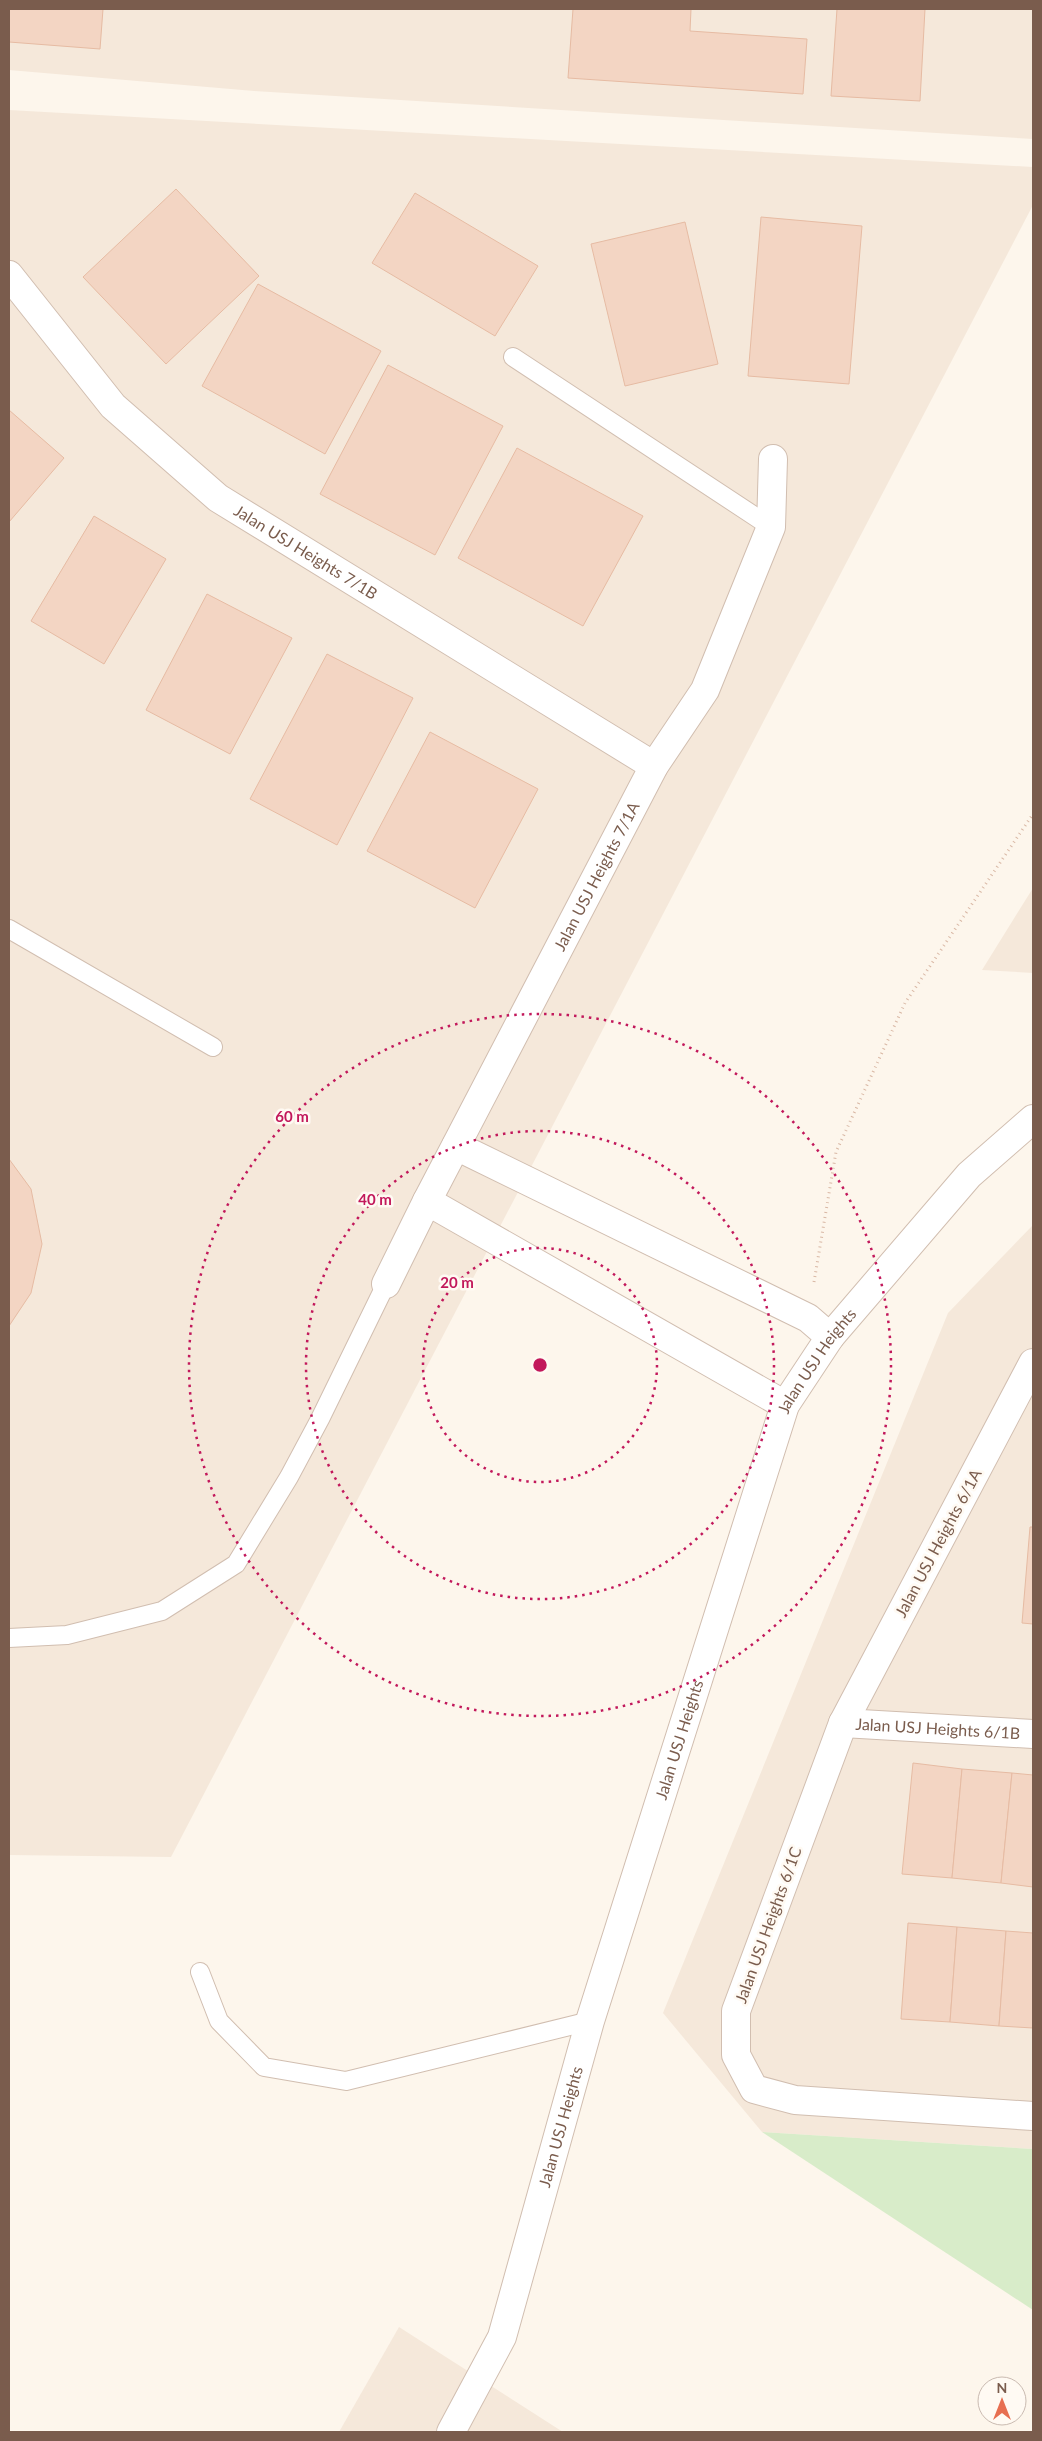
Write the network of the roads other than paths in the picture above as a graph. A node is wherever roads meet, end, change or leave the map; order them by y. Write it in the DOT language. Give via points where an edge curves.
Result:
graph roads {
  1 [pos="9,275"];
  2 [pos="513,357"];
  3 [pos="773,460"];
  4 [pos="771,527"];
  5 [pos="654,766"];
  6 [pos="9,929"];
  7 [pos="213,1047"];
  8 [pos="1033,1119"];
  9 [pos="456,1146"];
  10 [pos="427,1201"];
  11 [pos="386,1284"];
  12 [pos="830,1337"];
  13 [pos="1033,1364"];
  14 [pos="785,1405"];
  15 [pos="9,1638"];
  16 [pos="843,1723"];
  17 [pos="1033,1734"];
  18 [pos="200,1972"];
  19 [pos="590,2021"];
  20 [pos="1033,2116"];
  21 [pos="451,2432"];
  1 -- 5 [label="street, Jalan USJ Heights 7/1B" via="113,406 218,498"];
  2 -- 4 [label="lane"];
  3 -- 4 [label="street, Jalan USJ Heights 7/1A"];
  4 -- 5 [label="street, Jalan USJ Heights 7/1A" via="705,690"];
  5 -- 9 [label="street, Jalan USJ Heights 7/1A"];
  6 -- 7 [label="lane"];
  8 -- 12 [label="street, Jalan USJ Heights" via="969,1175"];
  9 -- 10 [label="street, Jalan USJ Heights 7/1A"];
  9 -- 12 [label="street" via="808,1318"];
  10 -- 11 [label="street, Jalan USJ Heights 7/1A"];
  10 -- 14 [label="street"];
  11 -- 15 [label="lane" via="289,1477 236,1564 162,1611 67,1635"];
  12 -- 14 [label="street, Jalan USJ Heights"];
  13 -- 16 [label="street, Jalan USJ Heights 6/1A"];
  14 -- 19 [label="street, Jalan USJ Heights"];
  16 -- 17 [label="street, Jalan USJ Heights 6/1B"];
  16 -- 20 [label="street, Jalan USJ Heights 6/1C" via="736,2012 736,2055 754,2089 795,2100"];
  18 -- 19 [label="lane" via="219,2020 264,2067 346,2081"];
  19 -- 21 [label="street, Jalan USJ Heights" via="502,2336"];
}
